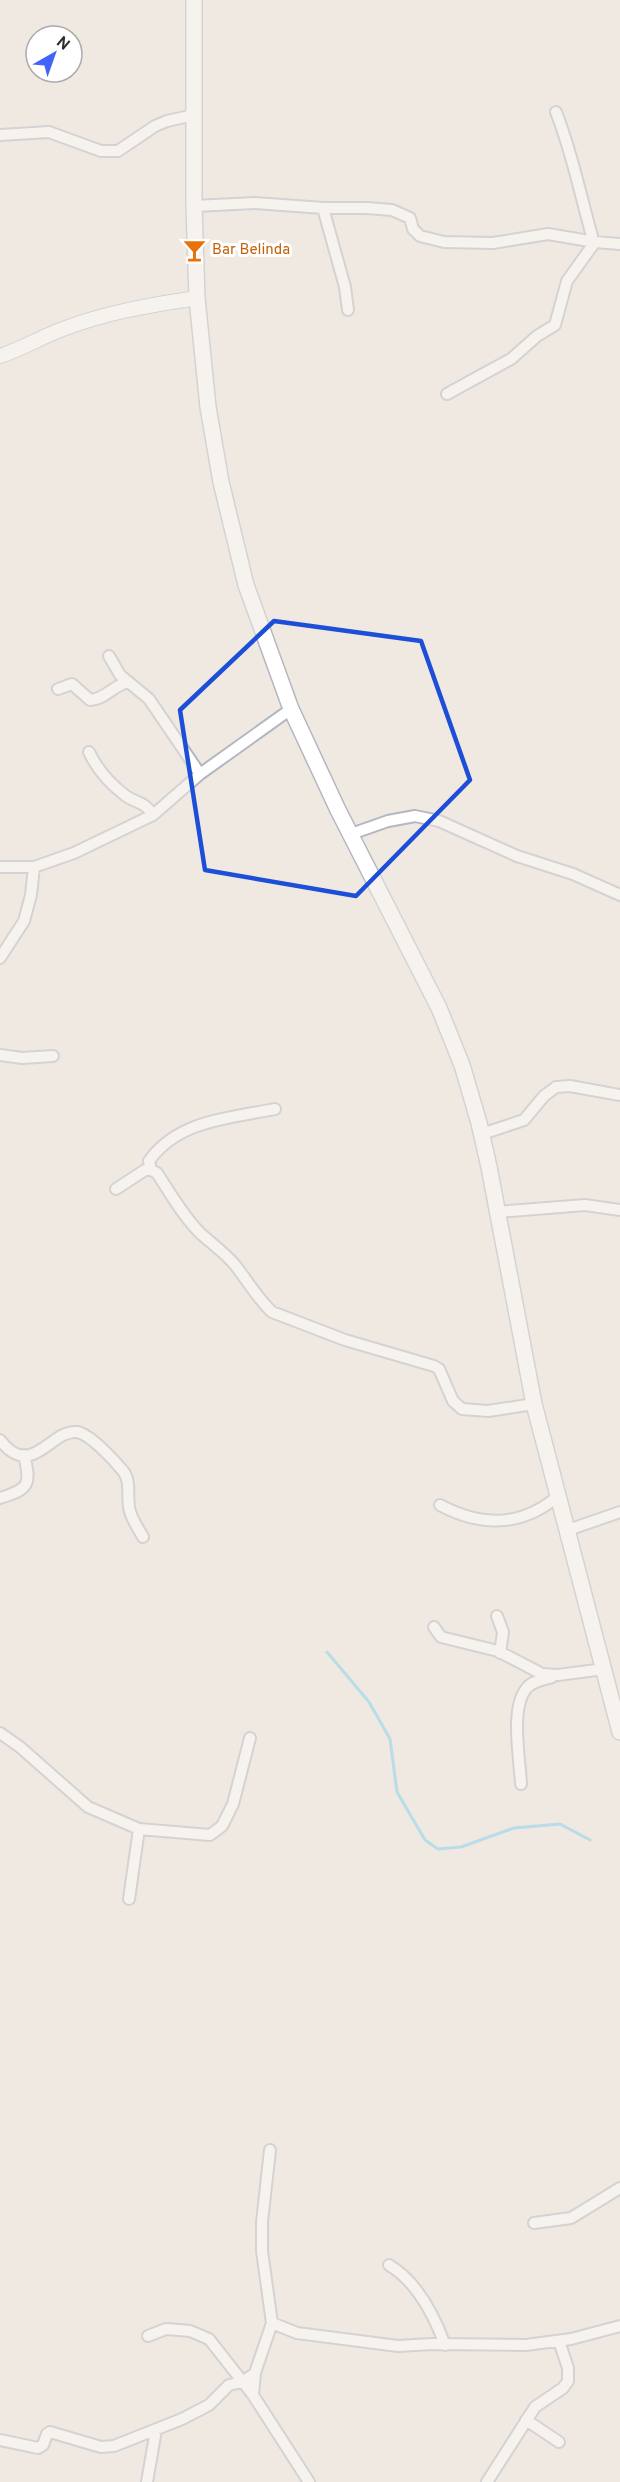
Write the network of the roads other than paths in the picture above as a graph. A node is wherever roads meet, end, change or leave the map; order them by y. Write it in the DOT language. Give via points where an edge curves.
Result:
graph roads {
  1 [pos="194,0"];
  2 [pos="556,112"];
  3 [pos="194,115"];
  4 [pos="0,135"];
  5 [pos="194,206"];
  6 [pos="323,208"];
  7 [pos="592,241"];
  8 [pos="620,244"];
  9 [pos="197,298"];
  10 [pos="348,310"];
  11 [pos="0,356"];
  12 [pos="447,394"];
  13 [pos="109,656"];
  14 [pos="128,682"];
  15 [pos="58,689"];
  16 [pos="291,709"];
  17 [pos="89,752"];
  18 [pos="200,774"];
  19 [pos="153,815"];
  20 [pos="351,834"];
  21 [pos="0,867"];
  22 [pos="34,867"];
  23 [pos="620,895"];
  24 [pos="0,958"];
  25 [pos="0,1055"];
  26 [pos="52,1056"];
  27 [pos="620,1095"];
  28 [pos="275,1109"];
  29 [pos="482,1134"];
  30 [pos="151,1170"];
  31 [pos="116,1189"];
  32 [pos="620,1210"];
  33 [pos="497,1212"];
  34 [pos="534,1404"];
  35 [pos="0,1440"];
  36 [pos="24,1455"];
  37 [pos="558,1496"];
  38 [pos="0,1498"];
  39 [pos="440,1505"];
  40 [pos="620,1512"];
  41 [pos="568,1530"];
  42 [pos="142,1537"];
  43 [pos="497,1616"];
  44 [pos="434,1627"];
  45 [pos="501,1653"];
  46 [pos="604,1669"];
  47 [pos="558,1675"];
  48 [pos="617,1711"];
  49 [pos="620,1732"];
  50 [pos="0,1733"];
  51 [pos="250,1738"];
  52 [pos="521,1784"];
  53 [pos="140,1829"];
  54 [pos="129,1899"];
  55 [pos="270,2150"];
  56 [pos="620,2188"];
  57 [pos="534,2223"];
  58 [pos="388,2265"];
  59 [pos="272,2323"];
  60 [pos="620,2326"];
  61 [pos="148,2336"];
  62 [pos="559,2341"];
  63 [pos="445,2345"];
  64 [pos="255,2373"];
  65 [pos="242,2382"];
  66 [pos="253,2395"];
  67 [pos="526,2420"];
  68 [pos="156,2430"];
  69 [pos="0,2440"];
  70 [pos="559,2442"];
  71 [pos="147,2482"];
  72 [pos="309,2482"];
  73 [pos="487,2482"];
  1 -- 3 [label="main road"];
  2 -- 7 [label="street" via="568,140"];
  3 -- 4 [label="street" via="161,123 118,152 101,151 49,132"];
  3 -- 5 [label="main road"];
  5 -- 6 [label="street" via="255,203"];
  5 -- 9 [label="main road"];
  6 -- 7 [label="street" via="402,213 410,218 420,236 444,242 493,243 548,234"];
  6 -- 10 [label="street"];
  7 -- 8 [label="street"];
  7 -- 12 [label="street" via="567,281 555,324 511,359"];
  9 -- 11 [label="street" via="130,308 62,329"];
  9 -- 16 [label="main road" via="220,482 246,585"];
  13 -- 14 [label="street"];
  14 -- 15 [label="street" via="95,700 72,684"];
  14 -- 18 [label="street" via="149,699"];
  16 -- 18 [label="street"];
  16 -- 20 [label="main road"];
  17 -- 19 [label="street" via="104,775 128,797 146,804"];
  18 -- 19 [label="street"];
  19 -- 22 [label="street" via="74,853"];
  20 -- 23 [label="street" via="415,816 439,821"];
  20 -- 29 [label="main road" via="440,1008"];
  21 -- 22 [label="street"];
  22 -- 24 [label="street" via="32,895 24,921"];
  25 -- 26 [label="street"];
  27 -- 29 [label="street" via="556,1087 524,1120"];
  28 -- 30 [label="street" via="195,1125 156,1151 149,1161"];
  29 -- 33 [label="main road"];
  30 -- 31 [label="street"];
  30 -- 34 [label="street" via="201,1234 220,1248 272,1312 345,1340 434,1366 453,1401 462,1409 488,1411"];
  32 -- 33 [label="street" via="585,1205"];
  33 -- 34 [label="main road"];
  34 -- 37 [label="main road"];
  35 -- 36 [label="street" via="13,1453"];
  36 -- 38 [label="street" via="27,1486"];
  36 -- 42 [label="street" via="44,1450 71,1432 90,1438 124,1473 129,1508"];
  37 -- 39 [label="street" via="538,1512 497,1520 473,1520"];
  37 -- 41 [label="main road"];
  40 -- 41 [label="street"];
  41 -- 46 [label="main road"];
  43 -- 45 [label="street" via="503,1632"];
  44 -- 45 [label="street" via="441,1637"];
  45 -- 47 [label="street" via="542,1674"];
  46 -- 47 [label="street"];
  46 -- 48 [label="main road"];
  47 -- 52 [label="street" via="534,1682 523,1694 517,1720"];
  48 -- 49 [label="main road"];
  50 -- 53 [label="street" via="88,1807"];
  51 -- 53 [label="street" via="233,1804 215,1832"];
  53 -- 54 [label="street"];
  55 -- 59 [label="street" via="262,2251"];
  56 -- 57 [label="street" via="572,2218"];
  58 -- 63 [label="street" via="401,2272 431,2313"];
  59 -- 63 [label="street" via="297,2333 346,2340 398,2346"];
  59 -- 64 [label="street"];
  60 -- 62 [label="street"];
  61 -- 65 [label="street" via="166,2329 200,2334 215,2345"];
  62 -- 63 [label="street" via="510,2347"];
  62 -- 67 [label="street" via="568,2381 541,2401"];
  64 -- 65 [label="street"];
  64 -- 66 [label="street"];
  65 -- 66 [label="street"];
  65 -- 68 [label="street" via="229,2385 209,2405"];
  66 -- 72 [label="street"];
  67 -- 70 [label="street"];
  67 -- 73 [label="street"];
  68 -- 69 [label="street" via="107,2447 50,2432 38,2448"];
  68 -- 71 [label="street"];
}
